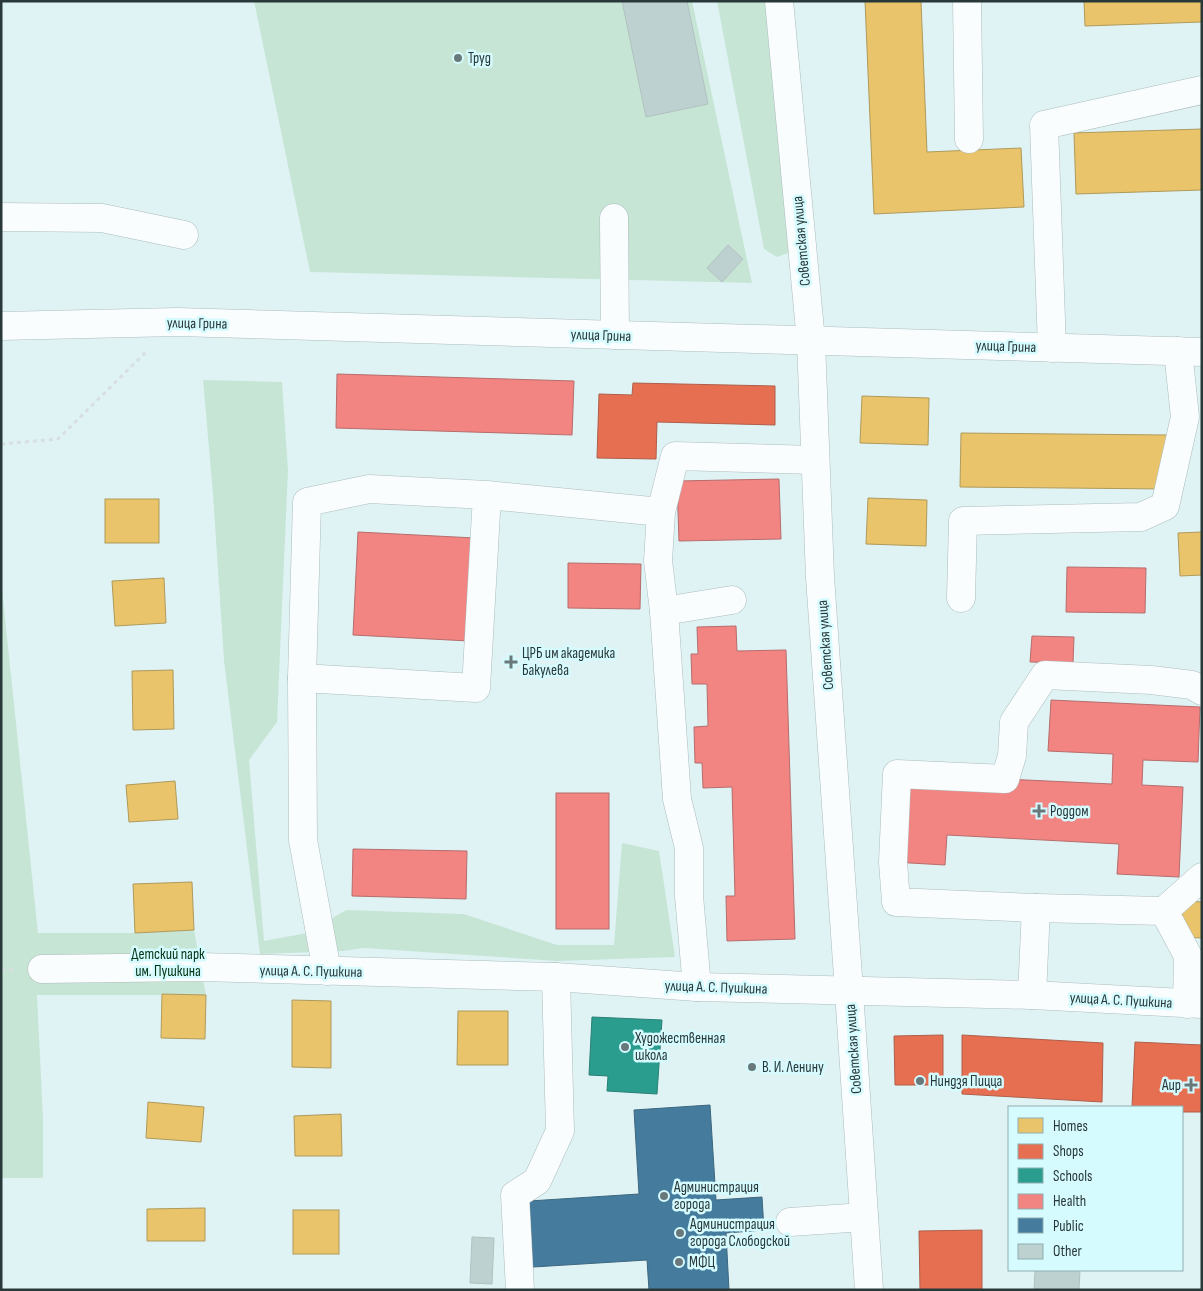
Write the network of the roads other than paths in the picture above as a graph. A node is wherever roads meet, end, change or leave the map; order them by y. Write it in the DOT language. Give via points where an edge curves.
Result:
graph roads {
  1 [pos="779,1"];
  2 [pos="967,1"];
  3 [pos="1202,90"];
  4 [pos="969,139"];
  5 [pos="1,217"];
  6 [pos="614,218"];
  7 [pos="184,235"];
  8 [pos="1,326"];
  9 [pos="615,335"];
  10 [pos="811,341"];
  11 [pos="1052,348"];
  12 [pos="1190,351"];
  13 [pos="815,460"];
  14 [pos="486,495"];
  15 [pos="661,512"];
  16 [pos="961,598"];
  17 [pos="732,600"];
  18 [pos="664,611"];
  19 [pos="302,678"];
  20 [pos="1202,692"];
  21 [pos="1202,877"];
  22 [pos="1036,908"];
  23 [pos="1164,910"];
  24 [pos="42,970"];
  25 [pos="327,971"];
  26 [pos="556,977"];
  27 [pos="697,987"];
  28 [pos="849,991"];
  29 [pos="1032,995"];
  30 [pos="1194,1004"];
  31 [pos="864,1217"];
  32 [pos="790,1222"];
  33 [pos="520,1290"];
  34 [pos="869,1290"];
  1 -- 10 [label="main road, Советская улица"];
  2 -- 4 [label="main road"];
  3 -- 11 [label="main road" via="1044,125"];
  5 -- 7 [label="main road" via="102,218"];
  6 -- 9 [label="main road"];
  8 -- 9 [label="main road, улица Грина" via="176,322"];
  9 -- 10 [label="main road, улица Грина"];
  10 -- 11 [label="main road, улица Грина"];
  10 -- 13 [label="main road, Советская улица"];
  11 -- 12 [label="main road, улица Грина"];
  12 -- 16 [label="main road" via="1185,417 1165,506 1141,517 964,521"];
  13 -- 15 [label="main road" via="675,456"];
  13 -- 28 [label="main road, Советская улица" via="820,587"];
  14 -- 15 [label="main road"];
  14 -- 19 [label="main road" via="369,489 307,502"];
  14 -- 19 [label="main road" via="476,688"];
  15 -- 18 [label="main road" via="658,561"];
  17 -- 18 [label="main road"];
  18 -- 27 [label="main road" via="677,799 689,848 689,896"];
  19 -- 25 [label="main road" via="303,840"];
  20 -- 22 [label="main road" via="1192,685 1151,680 1044,675 1014,722 1012,756 1006,779 897,774 893,862 896,902"];
  21 -- 23 [label="main road"];
  22 -- 23 [label="main road"];
  22 -- 29 [label="main road"];
  23 -- 30 [label="main road" via="1188,956"];
  24 -- 25 [label="main road, улица А. С. Пушкина" via="201,967"];
  25 -- 26 [label="main road, улица А. С. Пушкина"];
  26 -- 27 [label="main road, улица А. С. Пушкина"];
  26 -- 33 [label="main road" via="560,1131 537,1181 515,1196"];
  27 -- 28 [label="main road, улица А. С. Пушкина"];
  28 -- 29 [label="main road, улица А. С. Пушкина"];
  28 -- 31 [label="main road, Советская улица"];
  29 -- 30 [label="main road, улица А. С. Пушкина"];
  31 -- 32 [label="main road"];
  31 -- 34 [label="main road, Советская улица"];
}
